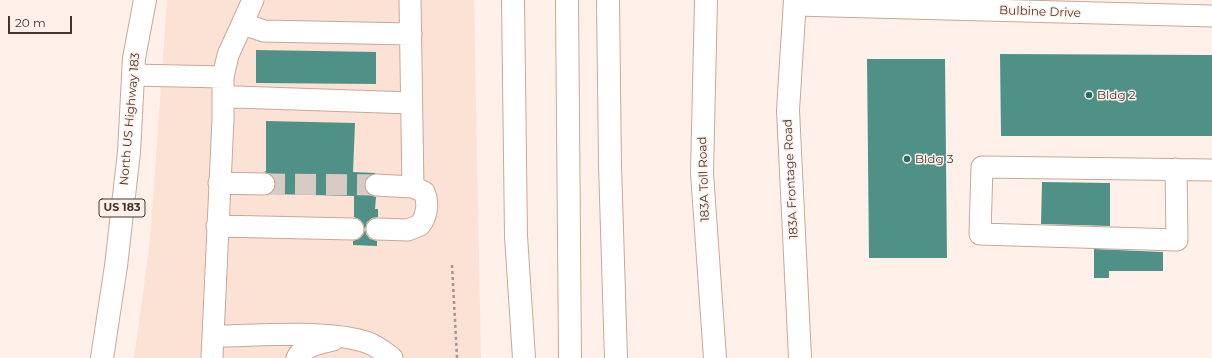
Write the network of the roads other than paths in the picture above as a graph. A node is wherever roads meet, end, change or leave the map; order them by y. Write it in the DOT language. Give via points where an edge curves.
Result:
graph roads {
  1 [pos="130,0"];
  2 [pos="145,0"];
  3 [pos="252,0"];
  4 [pos="410,0"];
  5 [pos="513,0"];
  6 [pos="567,0"];
  7 [pos="608,0"];
  8 [pos="706,0"];
  9 [pos="795,2"];
  10 [pos="1074,7"];
  11 [pos="1212,16"];
  12 [pos="243,24"];
  13 [pos="411,34"];
  14 [pos="134,66"];
  15 [pos="223,77"];
  16 [pos="223,98"];
  17 [pos="411,103"];
  18 [pos="1176,170"];
  19 [pos="1212,170"];
  20 [pos="219,183"];
  21 [pos="264,184"];
  22 [pos="376,185"];
  23 [pos="413,187"];
  24 [pos="217,226"];
  25 [pos="353,229"];
  26 [pos="378,229"];
  27 [pos="213,336"];
  28 [pos="355,339"];
  29 [pos="102,358"];
  30 [pos="212,358"];
  31 [pos="297,358"];
  32 [pos="392,358"];
  33 [pos="524,358"];
  34 [pos="570,358"];
  35 [pos="616,358"];
  36 [pos="715,358"];
  37 [pos="800,358"];
  1 -- 14 [label="main road, US 183"];
  2 -- 14 [label="main road, North US Highway 183 / US 183"];
  3 -- 12 [label="street"];
  4 -- 13 [label="street"];
  5 -- 33 [label="main road" via="516,236"];
  6 -- 34 [label="main road"];
  7 -- 35 [label="main road"];
  8 -- 36 [label="main road, 183A Toll Road" via="702,173"];
  9 -- 10 [label="street, Bulbine Drive"];
  9 -- 37 [label="main road, 183A Frontage Road" via="788,110"];
  10 -- 11 [label="street, Bulbine Drive"];
  12 -- 13 [label="street" via="264,31"];
  12 -- 15 [label="street" via="228,55"];
  13 -- 17 [label="street"];
  14 -- 15 [label="street"];
  14 -- 29 [label="main road, North US Highway 183 / US 183" via="116,266"];
  15 -- 16 [label="street"];
  16 -- 17 [label="street"];
  16 -- 20 [label="street"];
  17 -- 23 [label="street"];
  18 -- 18 [label="street" via="982,167 980,234 1177,240"];
  18 -- 19 [label="street"];
  20 -- 21 [label="street"];
  20 -- 24 [label="street"];
  22 -- 23 [label="street"];
  23 -- 26 [label="street" via="424,192 427,197 426,215 420,225 408,230"];
  24 -- 25 [label="street"];
  24 -- 27 [label="street"];
  27 -- 28 [label="street" via="313,335"];
  27 -- 30 [label="street"];
  28 -- 31 [label="street" via="321,343 309,347"];
  28 -- 32 [label="street" via="367,342"];
}
